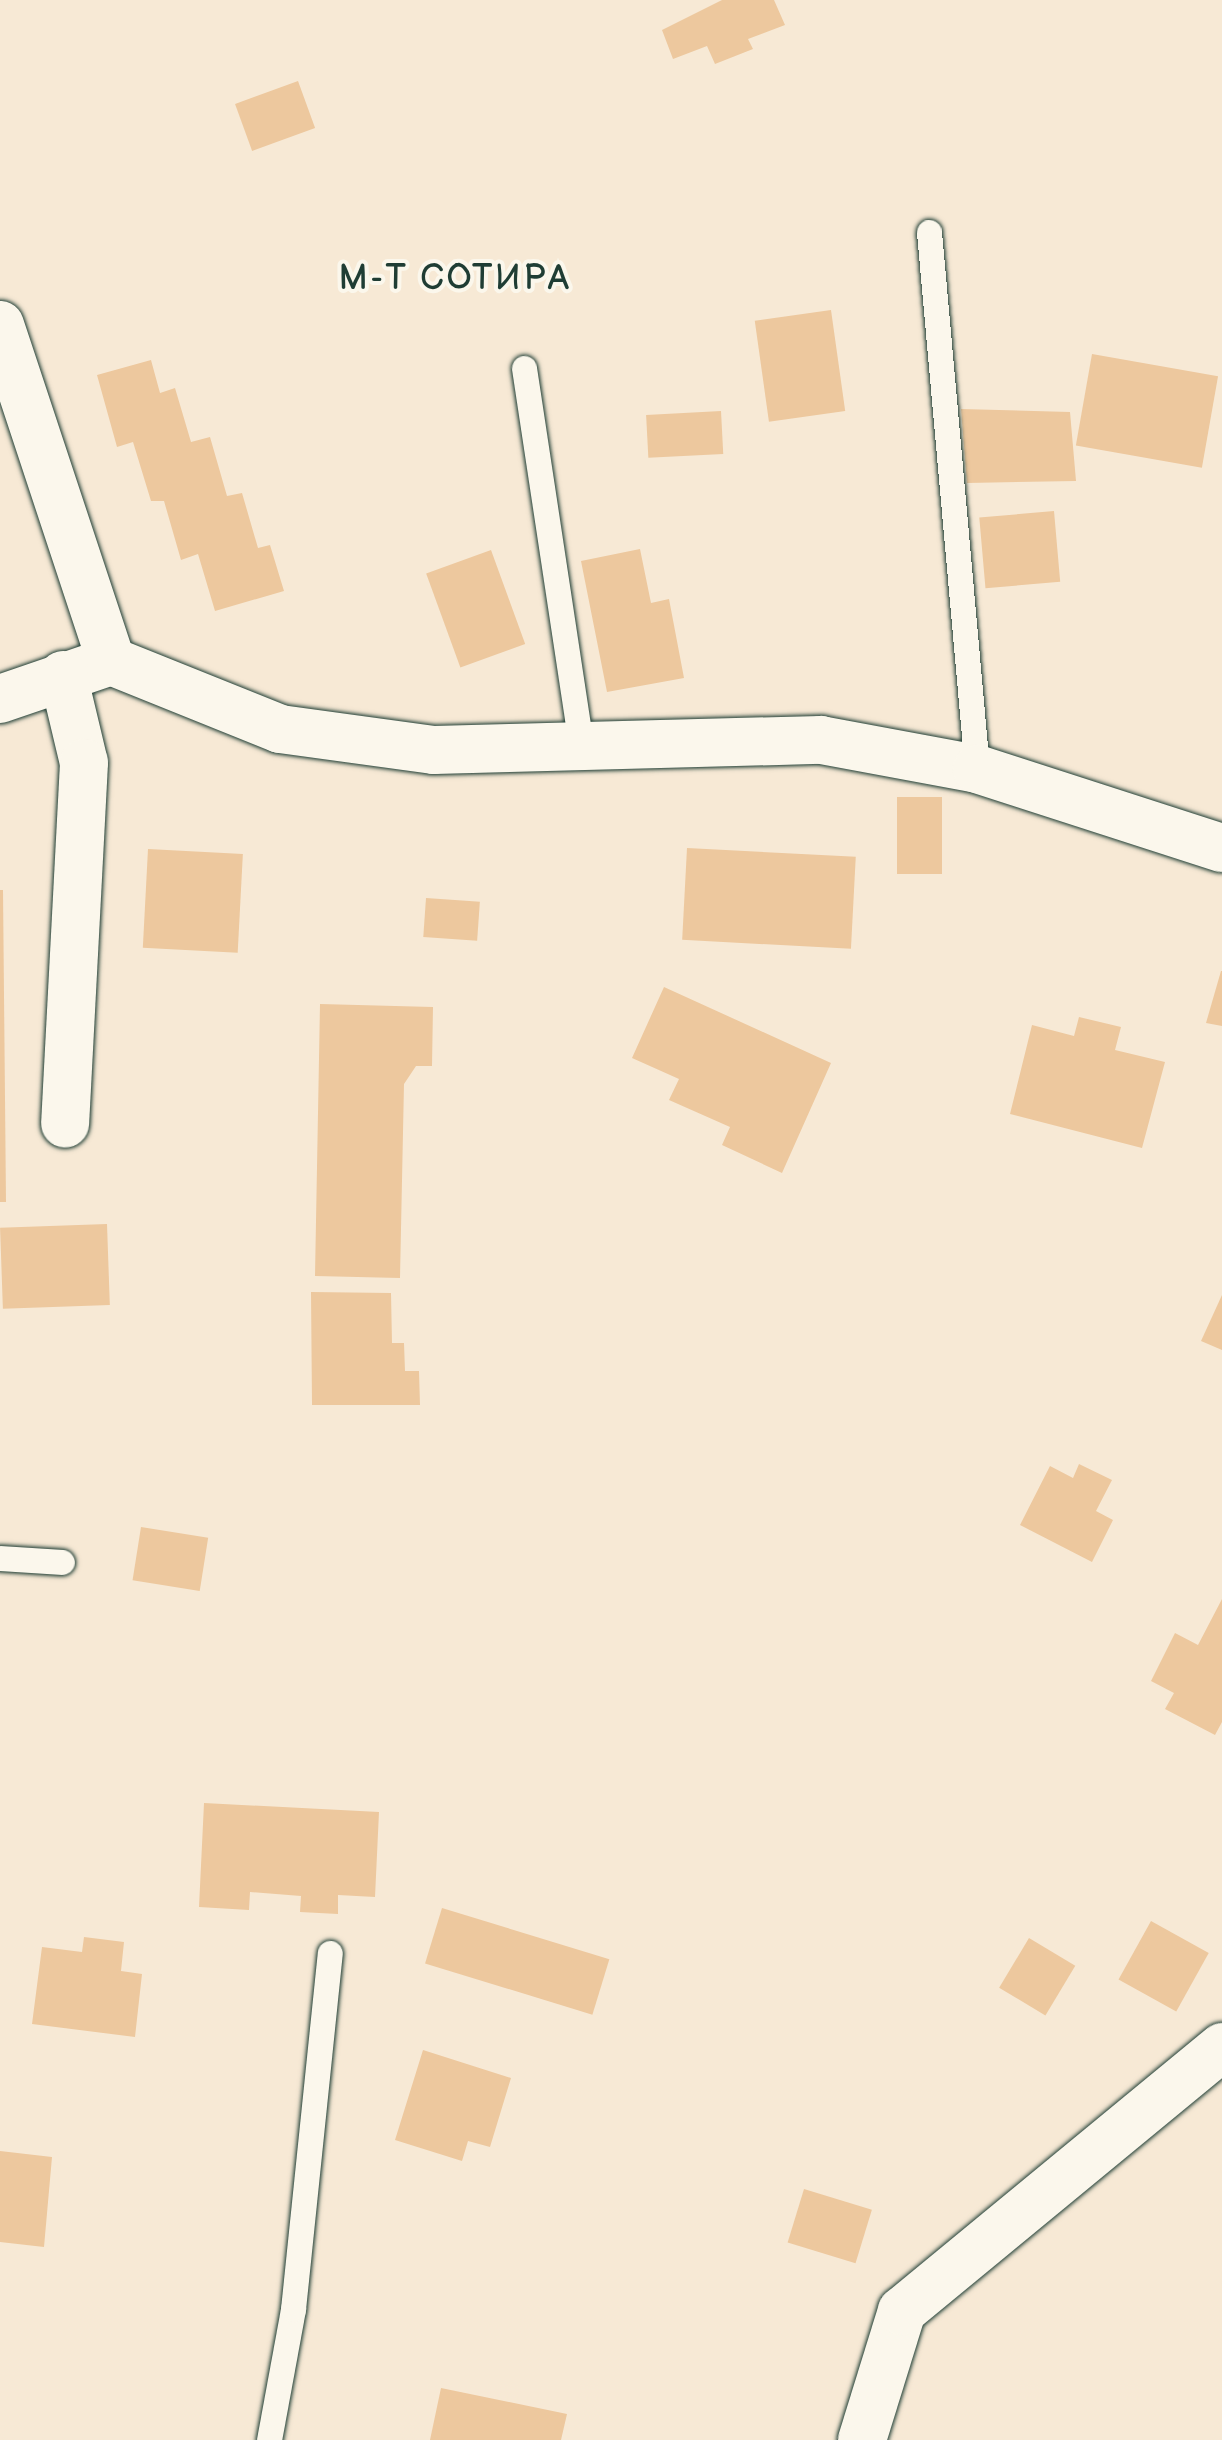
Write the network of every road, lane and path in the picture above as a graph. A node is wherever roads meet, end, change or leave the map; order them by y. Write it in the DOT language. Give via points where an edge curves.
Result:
graph roads {
  1 [pos="929,232"];
  2 [pos="0,325"];
  3 [pos="524,368"];
  4 [pos="111,662"];
  5 [pos="63,674"];
  6 [pos="0,699"];
  7 [pos="582,743"];
  8 [pos="978,770"];
  9 [pos="1222,848"];
  10 [pos="65,1123"];
  11 [pos="0,1558"];
  12 [pos="62,1562"];
  13 [pos="330,1953"];
  14 [pos="1222,2046"];
  15 [pos="269,2440"];
  16 [pos="862,2440"];
  1 -- 8 [label="lane"];
  2 -- 4 [label="street"];
  3 -- 7 [label="lane"];
  4 -- 5 [label="street"];
  4 -- 7 [label="street" via="280,729 434,750"];
  5 -- 6 [label="street"];
  5 -- 10 [label="street" via="84,763"];
  7 -- 8 [label="street" via="669,748 821,740"];
  8 -- 9 [label="street"];
  11 -- 12 [label="lane"];
  13 -- 15 [label="lane" via="293,2309"];
  14 -- 16 [label="street" via="902,2311"];
}
